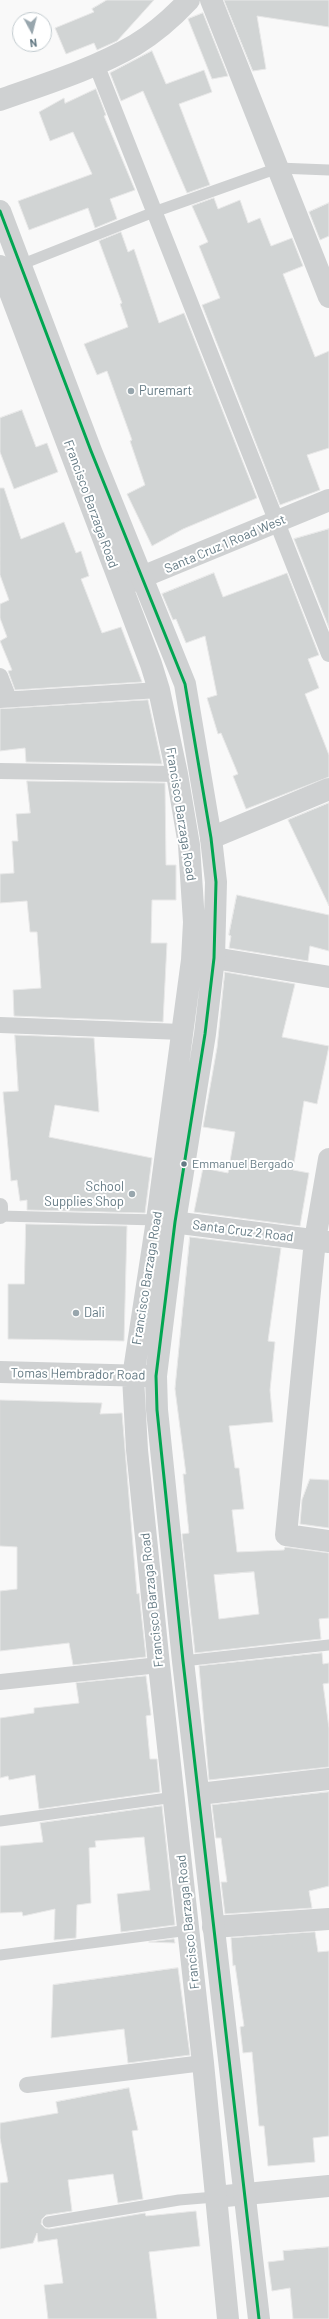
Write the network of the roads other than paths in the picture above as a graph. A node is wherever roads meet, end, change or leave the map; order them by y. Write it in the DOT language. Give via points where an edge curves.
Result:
graph roads {
  1 [pos="189,0"];
  2 [pos="211,0"];
  3 [pos="96,64"];
  4 [pos="0,100"];
  5 [pos="278,168"];
  6 [pos="329,170"];
  7 [pos="0,211"];
  8 [pos="154,212"];
  9 [pos="6,268"];
  10 [pos="329,297"];
  11 [pos="329,500"];
  12 [pos="277,522"];
  13 [pos="143,578"];
  14 [pos="121,586"];
  15 [pos="329,654"];
  16 [pos="0,676"];
  17 [pos="159,690"];
  18 [pos="4,699"];
  19 [pos="0,771"];
  20 [pos="177,774"];
  21 [pos="329,789"];
  22 [pos="211,838"];
  23 [pos="214,958"];
  24 [pos="329,977"];
  25 [pos="0,1025"];
  26 [pos="182,1032"];
  27 [pos="329,1159"];
  28 [pos="0,1206"];
  29 [pos="0,1216"];
  30 [pos="166,1221"];
  31 [pos="322,1241"];
  32 [pos="0,1372"];
  33 [pos="156,1376"];
  34 [pos="133,1377"];
  35 [pos="329,1541"];
  36 [pos="329,1645"];
  37 [pos="182,1661"];
  38 [pos="159,1665"];
  39 [pos="0,1682"];
  40 [pos="329,1779"];
  41 [pos="199,1794"];
  42 [pos="175,1797"];
  43 [pos="0,1821"];
  44 [pos="329,1919"];
  45 [pos="214,1927"];
  46 [pos="189,1930"];
  47 [pos="0,1954"];
  48 [pos="203,2063"];
  49 [pos="27,2084"];
  50 [pos="329,2186"];
  51 [pos="244,2194"];
  52 [pos="215,2197"];
  53 [pos="48,2222"];
  54 [pos="228,2319"];
  55 [pos="259,2319"];
  1 -- 3 [label="street" via="171,18 136,45"];
  2 -- 5 [label="street"];
  3 -- 4 [label="street"];
  3 -- 8 [label="street"];
  5 -- 6 [label="lane"];
  5 -- 8 [label="lane"];
  5 -- 10 [label="street"];
  7 -- 9 [label="street, Francisco Barzaga Road"];
  8 -- 9 [label="lane"];
  8 -- 12 [label="street"];
  9 -- 13 [label="street, Francisco Barzaga Road" via="91,451"];
  9 -- 14 [label="street, Francisco Barzaga Road"];
  11 -- 12 [label="street, Santa Cruz 1 Road West"];
  12 -- 13 [label="street, Santa Cruz 1 Road West"];
  12 -- 15 [label="street"];
  13 -- 14 [label="street, Santa Cruz 1 Road West"];
  13 -- 22 [label="street, Francisco Barzaga Road" via="185,684"];
  14 -- 17 [label="street, Francisco Barzaga Road"];
  16 -- 18 [label="street"];
  17 -- 18 [label="street"];
  17 -- 20 [label="street, Francisco Barzaga Road"];
  19 -- 20 [label="street"];
  20 -- 26 [label="street, Francisco Barzaga Road" via="189,845 193,901 192,960"];
  21 -- 22 [label="street"];
  22 -- 23 [label="street, Francisco Barzaga Road" via="216,882"];
  23 -- 24 [label="street"];
  23 -- 30 [label="street, Francisco Barzaga Road" via="205,1034"];
  25 -- 26 [label="street"];
  26 -- 30 [label="street, Francisco Barzaga Road"];
  27 -- 31 [label="street"];
  28 -- 29 [label="street"];
  29 -- 30 [label="lane"];
  30 -- 31 [label="street, Santa Cruz 2 Road"];
  30 -- 33 [label="street, Francisco Barzaga Road"];
  30 -- 34 [label="street, Francisco Barzaga Road"];
  31 -- 35 [label="street" via="286,1534"];
  32 -- 34 [label="street, Tomas Hembrador Road"];
  33 -- 34 [label="street, Tomas Hembrador Road"];
  33 -- 37 [label="street, Francisco Barzaga Road" via="157,1410"];
  34 -- 38 [label="street, Francisco Barzaga Road" via="137,1450"];
  36 -- 37 [label="lane"];
  37 -- 41 [label="street, Francisco Barzaga Road"];
  38 -- 39 [label="street"];
  38 -- 42 [label="street, Francisco Barzaga Road"];
  40 -- 41 [label="street"];
  41 -- 45 [label="street, Francisco Barzaga Road"];
  42 -- 43 [label="lane"];
  42 -- 46 [label="street, Francisco Barzaga Road"];
  44 -- 45 [label="street"];
  45 -- 51 [label="street, Francisco Barzaga Road"];
  46 -- 47 [label="lane"];
  46 -- 48 [label="street, Francisco Barzaga Road"];
  48 -- 49 [label="street"];
  48 -- 52 [label="street, Francisco Barzaga Road"];
  50 -- 51 [label="street"];
  51 -- 52 [label="street"];
  51 -- 55 [label="street, Francisco Barzaga Road"];
  52 -- 53 [label="lane" via="179,2200"];
  52 -- 54 [label="street, Francisco Barzaga Road"];
}
